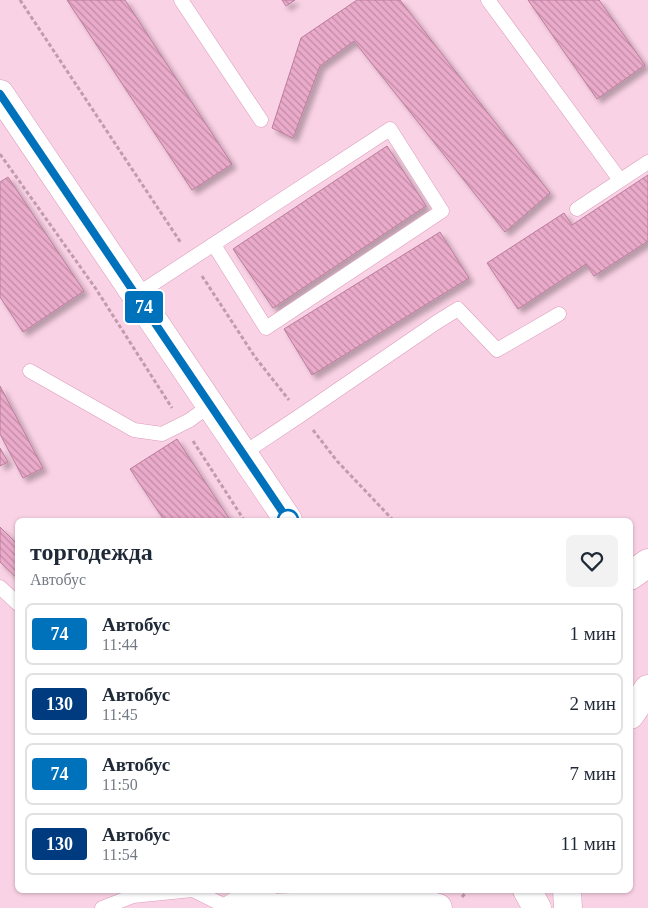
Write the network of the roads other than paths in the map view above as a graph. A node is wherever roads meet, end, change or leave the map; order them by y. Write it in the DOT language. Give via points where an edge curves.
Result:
graph roads {
  1 [pos="180,0"];
  2 [pos="488,0"];
  3 [pos="0,94"];
  4 [pos="261,120"];
  5 [pos="648,162"];
  6 [pos="620,180"];
  7 [pos="576,209"];
  8 [pos="214,245"];
  9 [pos="136,296"];
  10 [pos="559,314"];
  11 [pos="30,371"];
  12 [pos="210,405"];
  13 [pos="244,453"];
  14 [pos="287,518"];
  15 [pos="648,563"];
  16 [pos="633,574"];
  17 [pos="0,587"];
  18 [pos="15,601"];
  19 [pos="648,675"];
  20 [pos="633,685"];
  21 [pos="648,689"];
  22 [pos="633,712"];
  23 [pos="162,893"];
  24 [pos="198,893"];
  25 [pos="257,893"];
  26 [pos="529,893"];
  27 [pos="567,893"];
  28 [pos="316,901"];
  29 [pos="102,908"];
  30 [pos="229,908"];
  31 [pos="233,908"];
  32 [pos="263,908"];
  33 [pos="438,908"];
  34 [pos="537,908"];
  35 [pos="568,908"];
  1 -- 4 [label="lane"];
  2 -- 6 [label="lane"];
  3 -- 9 [label="main road"];
  5 -- 6 [label="lane"];
  6 -- 7 [label="lane"];
  8 -- 8 [label="lane" via="390,129 442,211 266,328"];
  8 -- 9 [label="lane"];
  9 -- 12 [label="main road"];
  10 -- 13 [label="lane" via="497,350 458,309"];
  11 -- 12 [label="lane" via="134,430 162,434"];
  12 -- 13 [label="main road"];
  13 -- 14 [label="main road"];
  15 -- 16 [label="main road"];
  17 -- 18 [label="lane"];
  19 -- 20 [label="main road"];
  21 -- 22 [label="main road"];
  23 -- 29 [label="lane" via="133,896"];
  24 -- 30 [label="lane"];
  25 -- 31 [label="main road"];
  26 -- 34 [label="main road"];
  27 -- 35 [label="main road"];
  28 -- 32 [label="main road"];
  28 -- 33 [label="main road" via="336,905 366,898 401,897"];
}
